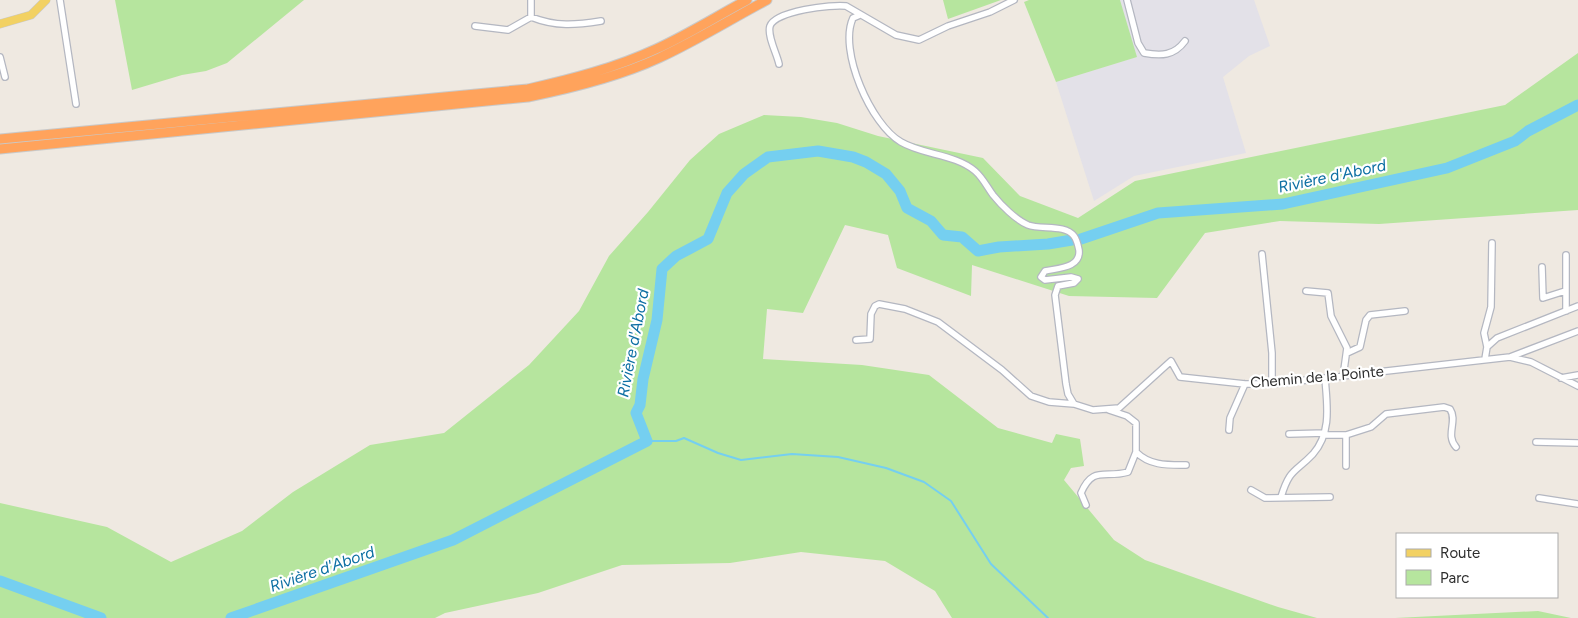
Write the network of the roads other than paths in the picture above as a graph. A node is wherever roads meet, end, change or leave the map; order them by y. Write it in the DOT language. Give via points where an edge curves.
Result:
graph roads {
  1 [pos="46,0"];
  2 [pos="60,0"];
  3 [pos="531,0"];
  4 [pos="747,0"];
  5 [pos="767,0"];
  6 [pos="1014,0"];
  7 [pos="1127,0"];
  8 [pos="860,15"];
  9 [pos="531,17"];
  10 [pos="601,21"];
  11 [pos="0,24"];
  12 [pos="475,26"];
  13 [pos="1185,41"];
  14 [pos="0,57"];
  15 [pos="779,64"];
  16 [pos="4,77"];
  17 [pos="76,104"];
  18 [pos="0,139"];
  19 [pos="0,149"];
  20 [pos="1492,243"];
  21 [pos="1262,254"];
  22 [pos="1566,255"];
  23 [pos="1542,267"];
  24 [pos="1306,291"];
  25 [pos="1565,292"];
  26 [pos="1578,306"];
  27 [pos="1405,311"];
  28 [pos="1566,311"];
  29 [pos="1578,331"];
  30 [pos="856,340"];
  31 [pos="1487,347"];
  32 [pos="1347,353"];
  33 [pos="1510,357"];
  34 [pos="1485,359"];
  35 [pos="1578,375"];
  36 [pos="1343,377"];
  37 [pos="1325,378"];
  38 [pos="1561,378"];
  39 [pos="1245,384"];
  40 [pos="1272,384"];
  41 [pos="1578,386"];
  42 [pos="1074,404"];
  43 [pos="1107,410"];
  44 [pos="1229,430"];
  45 [pos="1289,434"];
  46 [pos="1324,434"];
  47 [pos="1346,435"];
  48 [pos="1536,442"];
  49 [pos="1578,443"];
  50 [pos="1456,447"];
  51 [pos="1136,452"];
  52 [pos="1186,465"];
  53 [pos="1346,466"];
  54 [pos="1250,490"];
  55 [pos="1281,497"];
  56 [pos="1330,497"];
  57 [pos="1539,498"];
  58 [pos="1578,504"];
  59 [pos="1086,505"];
  1 -- 11 [label="main road" via="31,15"];
  2 -- 17 [label="street"];
  3 -- 9 [label="street"];
  4 -- 18 [label="highway" via="657,49 626,62 528,89"];
  5 -- 19 [label="highway" via="661,57 618,74 552,93"];
  6 -- 8 [label="street" via="919,40 896,35"];
  7 -- 13 [label="street" via="1138,43 1144,53 1168,54"];
  8 -- 15 [label="street" via="837,4 777,18 769,30"];
  8 -- 42 [label="street" via="853,18 849,30 853,64 871,108 889,133 900,142 974,170 1000,203 1028,225 1066,230 1076,239 1078,260 1045,271 1041,277 1045,280 1078,279 1058,286 1055,295 1066,384"];
  9 -- 10 [label="street" via="565,25"];
  9 -- 12 [label="street" via="508,30"];
  14 -- 16 [label="street"];
  20 -- 31 [label="street" via="1491,307 1484,333"];
  21 -- 40 [label="street"];
  22 -- 25 [label="street"];
  23 -- 25 [label="street" via="1543,298"];
  24 -- 32 [label="street" via="1328,294 1331,316 1343,337"];
  25 -- 28 [label="street"];
  26 -- 28 [label="street"];
  27 -- 32 [label="street" via="1370,315 1360,347"];
  28 -- 31 [label="street" via="1497,338"];
  29 -- 33 [label="street"];
  30 -- 42 [label="street" via="870,339 871,314 875,306 905,309 938,322 1031,396 1049,402"];
  31 -- 34 [label="street"];
  32 -- 36 [label="street"];
  33 -- 34 [label="street, Chemin de la Pointe"];
  33 -- 38 [label="street, Chemin de la Pointe" via="1531,362"];
  34 -- 36 [label="street, Chemin de la Pointe"];
  35 -- 38 [label="street"];
  36 -- 37 [label="street, Chemin de la Pointe"];
  37 -- 40 [label="street, Chemin de la Pointe"];
  37 -- 46 [label="street" via="1328,414"];
  38 -- 41 [label="street, Chemin de la Pointe"];
  39 -- 40 [label="street, Chemin de la Pointe"];
  39 -- 43 [label="street, Chemin de la Pointe" via="1180,377 1171,361 1125,404"];
  39 -- 44 [label="street" via="1230,418"];
  42 -- 43 [label="street" via="1093,410"];
  43 -- 51 [label="street" via="1127,416 1136,423"];
  45 -- 46 [label="street"];
  46 -- 47 [label="street"];
  46 -- 55 [label="street" via="1312,454 1291,472"];
  47 -- 50 [label="street" via="1371,426 1386,414 1444,407 1450,408 1452,413 1450,437"];
  47 -- 53 [label="street"];
  48 -- 49 [label="street"];
  51 -- 52 [label="street" via="1157,463"];
  51 -- 59 [label="street" via="1128,472 1115,476 1097,474 1088,480 1081,493"];
  54 -- 55 [label="street" via="1266,498"];
  55 -- 56 [label="street"];
  57 -- 58 [label="street"];
}
